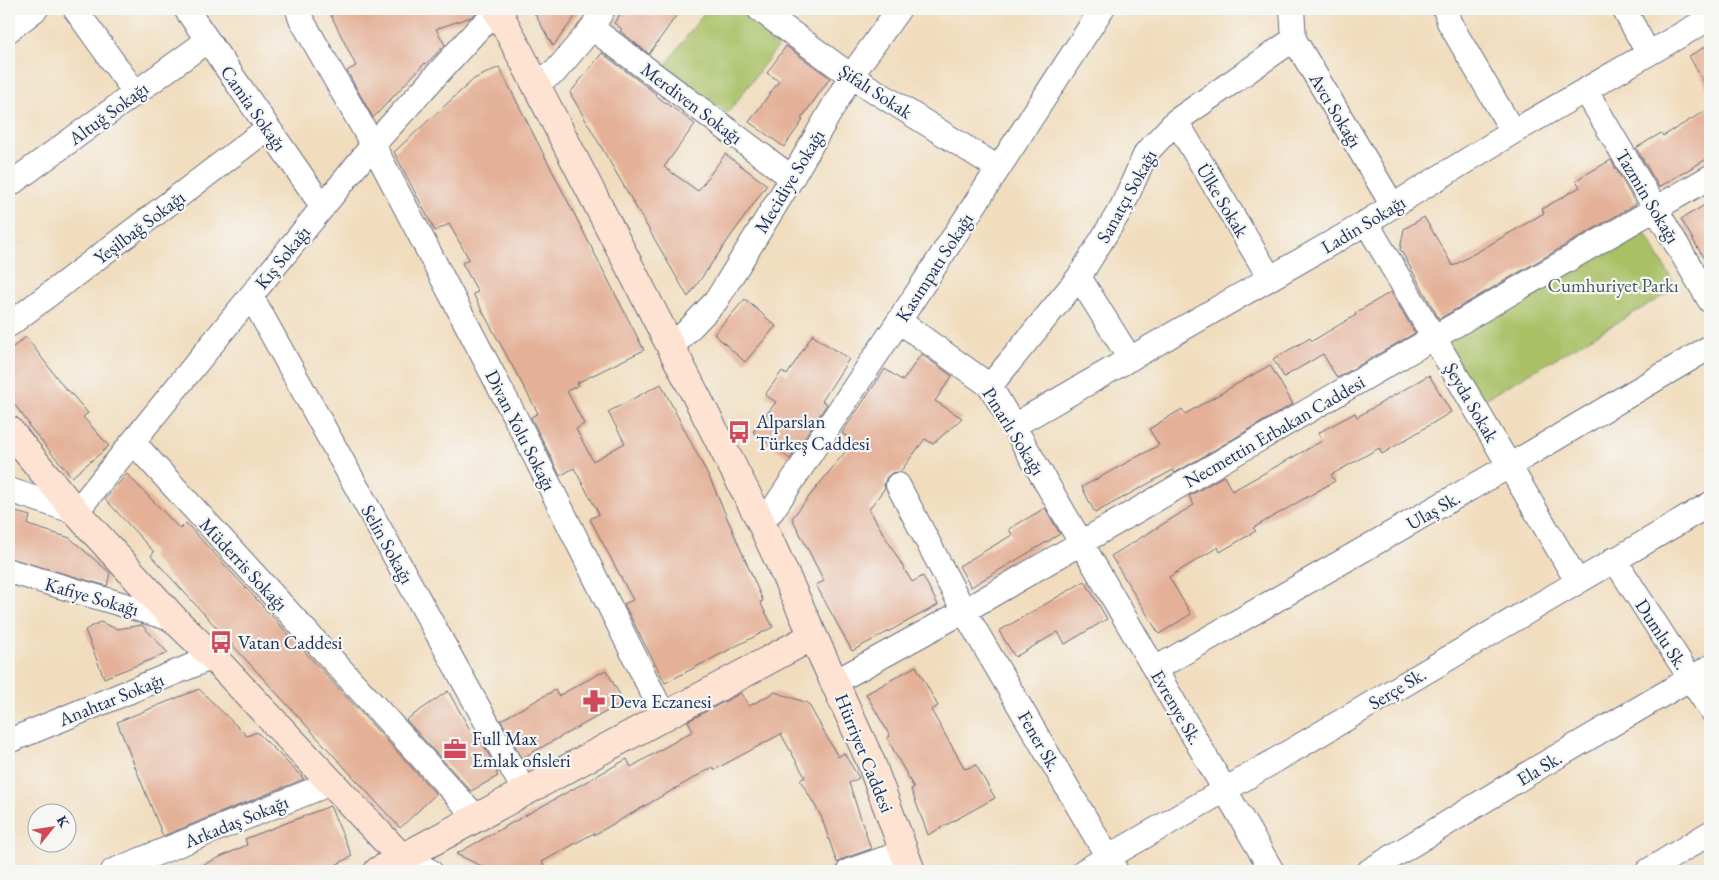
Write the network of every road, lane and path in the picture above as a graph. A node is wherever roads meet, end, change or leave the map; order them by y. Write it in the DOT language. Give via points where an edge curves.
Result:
graph roads {
  1 [pos="36,9"];
  2 [pos="75,9"];
  3 [pos="186,9"];
  4 [pos="298,9"];
  5 [pos="759,9"];
  6 [pos="899,9"];
  7 [pos="1102,9"];
  8 [pos="1292,9"];
  9 [pos="1444,9"];
  10 [pos="1624,9"];
  11 [pos="498,11"];
  12 [pos="1710,18"];
  13 [pos="598,19"];
  14 [pos="9,30"];
  15 [pos="1294,39"];
  16 [pos="208,41"];
  17 [pos="1648,53"];
  18 [pos="851,76"];
  19 [pos="534,83"];
  20 [pos="1586,91"];
  21 [pos="136,94"];
  22 [pos="1176,121"];
  23 [pos="268,128"];
  24 [pos="1513,132"];
  25 [pos="373,145"];
  26 [pos="998,168"];
  27 [pos="1710,176"];
  28 [pos="792,178"];
  29 [pos="9,185"];
  30 [pos="1393,206"];
  31 [pos="323,207"];
  32 [pos="1656,208"];
  33 [pos="1366,222"];
  34 [pos="1080,277"];
  35 [pos="1270,278"];
  36 [pos="251,296"];
  37 [pos="1710,301"];
  38 [pos="899,321"];
  39 [pos="9,325"];
  40 [pos="1434,337"];
  41 [pos="1710,347"];
  42 [pos="671,348"];
  43 [pos="1130,359"];
  44 [pos="990,386"];
  45 [pos="1013,426"];
  46 [pos="9,430"];
  47 [pos="133,442"];
  48 [pos="1510,466"];
  49 [pos="898,485"];
  50 [pos="9,490"];
  51 [pos="1710,504"];
  52 [pos="76,512"];
  53 [pos="760,520"];
  54 [pos="1081,543"];
  55 [pos="1614,559"];
  56 [pos="9,571"];
  57 [pos="1577,581"];
  58 [pos="964,612"];
  59 [pos="175,620"];
  60 [pos="813,636"];
  61 [pos="213,657"];
  62 [pos="1155,669"];
  63 [pos="1700,673"];
  64 [pos="836,682"];
  65 [pos="1710,709"];
  66 [pos="664,716"];
  67 [pos="9,741"];
  68 [pos="331,783"];
  69 [pos="1225,790"];
  70 [pos="525,792"];
  71 [pos="477,818"];
  72 [pos="1710,833"];
  73 [pos="402,858"];
  74 [pos="908,861"];
  75 [pos="1112,864"];
  76 [pos="113,871"];
  77 [pos="378,871"];
  78 [pos="430,871"];
  79 [pos="848,871"];
  80 [pos="1084,871"];
  81 [pos="1272,871"];
  82 [pos="1369,871"];
  83 [pos="1648,871"];
  1 -- 14 [label="street"];
  2 -- 21 [label="street"];
  3 -- 16 [label="street, Camia Sokağı"];
  4 -- 25 [label="street, Divan Yolu Sokağı"];
  5 -- 18 [label="street, Şifalı Sokak"];
  6 -- 18 [label="street, Mecidiye Sokağı"];
  7 -- 26 [label="street, Kasımpatı Sokağı"];
  8 -- 15 [label="street, Avcı Sokağı"];
  9 -- 24 [label="street"];
  10 -- 17 [label="street"];
  11 -- 19 [label="street"];
  11 -- 25 [label="street, Kış Sokağı"];
  12 -- 17 [label="street, Ladin Sokağı"];
  13 -- 19 [label="street" via="555,72"];
  13 -- 28 [label="street, Merdiven Sokağı"];
  15 -- 22 [label="street, Sanatçı Sokağı"];
  15 -- 30 [label="street, Avcı Sokağı"];
  16 -- 21 [label="street, Altuğ Sokağı"];
  16 -- 23 [label="street, Camia Sokağı"];
  17 -- 20 [label="street, Ladin Sokağı"];
  18 -- 26 [label="street, Şifalı Sokak"];
  18 -- 28 [label="street, Mecidiye Sokağı"];
  19 -- 42 [label="street"];
  20 -- 24 [label="street, Ladin Sokağı"];
  20 -- 32 [label="street, Tazmin Sokağı"];
  21 -- 29 [label="street, Altuğ Sokağı"];
  22 -- 34 [label="street, Sanatçı Sokağı" via="1146,153 1122,208"];
  22 -- 35 [label="street, Ülke Sokak"];
  23 -- 31 [label="street, Camia Sokağı"];
  23 -- 39 [label="street, Yeşilbağ Sokağı"];
  24 -- 30 [label="street, Ladin Sokağı"];
  25 -- 31 [label="street, Kış Sokağı"];
  25 -- 66 [label="street, Divan Yolu Sokağı" via="526,438"];
  26 -- 38 [label="street, Kasımpatı Sokağı"];
  27 -- 32 [label="street, Necmettin Erbakan Caddesi"];
  28 -- 42 [label="street, Mecidiye Sokağı" via="716,301"];
  30 -- 33 [label="street, Ladin Sokağı"];
  31 -- 36 [label="street, Kış Sokağı"];
  32 -- 37 [label="street, Tazmin Sokağı"];
  32 -- 40 [label="street, Necmettin Erbakan Caddesi"];
  33 -- 35 [label="street, Ladin Sokağı"];
  33 -- 40 [label="street, Şeyda Sokak"];
  34 -- 43 [label="street"];
  34 -- 44 [label="street, Sanatçı Sokağı"];
  35 -- 43 [label="street, Ladin Sokağı"];
  36 -- 47 [label="street, Kış Sokağı"];
  36 -- 70 [label="street, Selin Sokağı"];
  38 -- 44 [label="street, Pınarlı Sokağı"];
  38 -- 53 [label="street, Kasımpatı Sokağı" via="772,511"];
  40 -- 48 [label="street, Şeyda Sokak"];
  40 -- 54 [label="street, Necmettin Erbakan Caddesi"];
  41 -- 48 [label="street, Ulaş Sk."];
  42 -- 53 [label="street"];
  43 -- 45 [label="street, Ladin Sokağı"];
  44 -- 45 [label="street, Pınarlı Sokağı"];
  45 -- 54 [label="street, Pınarlı Sokağı"];
  46 -- 52 [label="street"];
  47 -- 52 [label="street, Kış Sokağı"];
  47 -- 71 [label="street, Müderris Sokağı"];
  48 -- 57 [label="street, Şeyda Sokak"];
  48 -- 62 [label="street, Ulaş Sk."];
  49 -- 58 [label="street, Fener Sk."];
  50 -- 52 [label="street"];
  51 -- 55 [label="street, Serçe Sk."];
  52 -- 59 [label="street"];
  53 -- 60 [label="street"];
  54 -- 58 [label="street, Necmettin Erbakan Caddesi"];
  54 -- 62 [label="street, Evrenye Sk."];
  55 -- 57 [label="street, Serçe Sk."];
  55 -- 63 [label="street, Dumlu Sk."];
  56 -- 59 [label="street, Kafiye Sokağı"];
  57 -- 69 [label="street, Serçe Sk."];
  58 -- 64 [label="street, Necmettin Erbakan Caddesi"];
  58 -- 75 [label="street, Fener Sk."];
  59 -- 61 [label="street"];
  60 -- 64 [label="street, Hürriyet Caddesi"];
  60 -- 66 [label="street"];
  61 -- 67 [label="street, Anahtar Sokağı"];
  61 -- 68 [label="street"];
  62 -- 69 [label="street, Evrenye Sk."];
  63 -- 65 [label="street, Dumlu Sk."];
  63 -- 82 [label="street, Ela Sk."];
  64 -- 74 [label="street, Hürriyet Caddesi"];
  66 -- 70 [label="street"];
  68 -- 73 [label="street"];
  68 -- 76 [label="street, Arkadaş Sokağı"];
  69 -- 75 [label="street, Serçe Sk."];
  69 -- 81 [label="street, Evrenye Sk."];
  70 -- 71 [label="street"];
  71 -- 73 [label="street"];
  72 -- 83 [label="street"];
  73 -- 77 [label="street"];
  73 -- 78 [label="street"];
  74 -- 79 [label="street"];
  75 -- 80 [label="street, Serçe Sk."];
}
